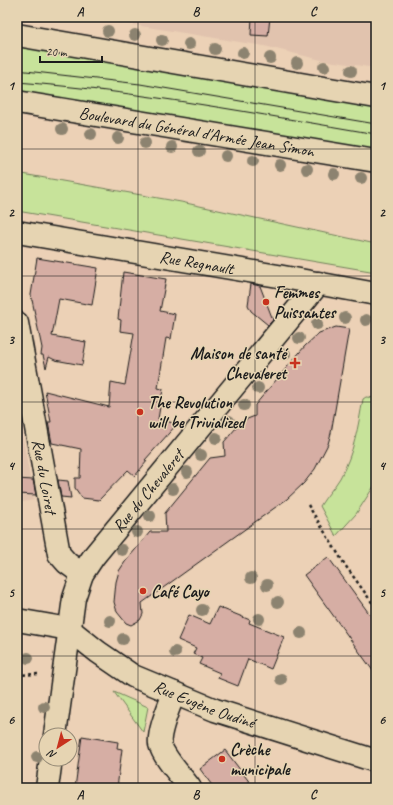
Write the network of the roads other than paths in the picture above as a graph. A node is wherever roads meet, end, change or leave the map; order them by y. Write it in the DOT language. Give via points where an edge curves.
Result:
graph roads {
  1 [pos="17,35"];
  2 [pos="376,97"];
  3 [pos="17,102"];
  4 [pos="376,161"];
  5 [pos="17,232"];
  6 [pos="319,283"];
  7 [pos="376,294"];
  8 [pos="17,322"];
  9 [pos="82,574"];
  10 [pos="17,620"];
  11 [pos="69,629"];
  12 [pos="174,692"];
  13 [pos="56,727"];
  14 [pos="376,761"];
  15 [pos="50,767"];
  16 [pos="47,788"];
  17 [pos="190,788"];
  1 -- 2 [label="street"];
  3 -- 4 [label="street, Boulevard du Général d'Armée Jean Simon"];
  5 -- 6 [label="street, Rue Regnault"];
  6 -- 7 [label="street, Rue Regnault"];
  6 -- 9 [label="street, Rue du Chevaleret" via="94,556"];
  8 -- 9 [label="street, Rue du Loiret" via="59,554"];
  9 -- 11 [label="street, Rue du Chevaleret" via="74,598"];
  10 -- 11 [label="street"];
  11 -- 12 [label="street, Rue Eugène Oudiné" via="128,673"];
  11 -- 13 [label="street, Rue du Chevaleret"];
  12 -- 14 [label="street, Rue Eugène Oudiné" via="229,715"];
  12 -- 17 [label="street" via="160,735 160,744"];
  15 -- 16 [label="street"];
}
